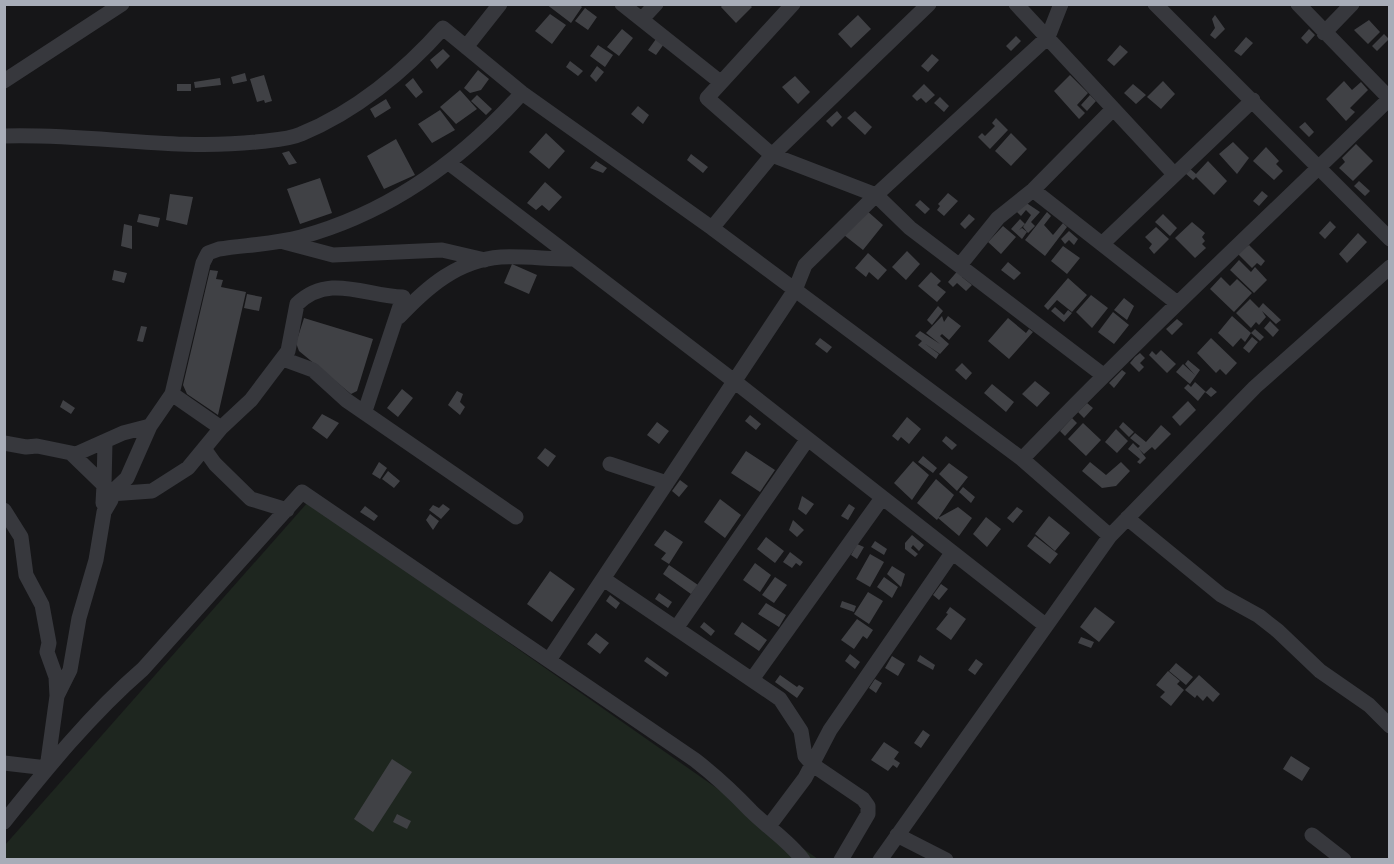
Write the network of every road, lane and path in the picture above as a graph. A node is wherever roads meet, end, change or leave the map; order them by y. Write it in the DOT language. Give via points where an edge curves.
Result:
graph roads {
  1 [pos="122,4"];
  2 [pos="500,4"];
  3 [pos="622,4"];
  4 [pos="656,4"];
  5 [pos="793,4"];
  6 [pos="929,4"];
  7 [pos="1016,4"];
  8 [pos="1060,4"];
  9 [pos="1155,4"];
  10 [pos="1298,4"];
  11 [pos="1352,4"];
  12 [pos="642,19"];
  13 [pos="1324,33"];
  14 [pos="1048,37"];
  15 [pos="466,46"];
  16 [pos="4,81"];
  17 [pos="719,81"];
  18 [pos="522,93"];
  19 [pos="1253,100"];
  20 [pos="1113,110"];
  21 [pos="4,136"];
  22 [pos="772,155"];
  23 [pos="449,163"];
  24 [pos="1319,168"];
  25 [pos="1174,174"];
  26 [pos="1033,190"];
  27 [pos="876,195"];
  28 [pos="712,228"];
  29 [pos="1389,239"];
  30 [pos="278,240"];
  31 [pos="1102,244"];
  32 [pos="572,259"];
  33 [pos="485,260"];
  34 [pos="960,265"];
  35 [pos="1389,267"];
  36 [pos="795,290"];
  37 [pos="1177,303"];
  38 [pos="395,320"];
  39 [pos="283,359"];
  40 [pos="1103,375"];
  41 [pos="734,381"];
  42 [pos="172,394"];
  43 [pos="365,411"];
  44 [pos="150,426"];
  45 [pos="221,428"];
  46 [pos="807,440"];
  47 [pos="105,442"];
  48 [pos="4,443"];
  49 [pos="205,450"];
  50 [pos="72,454"];
  51 [pos="1022,459"];
  52 [pos="610,464"];
  53 [pos="667,483"];
  54 [pos="109,490"];
  55 [pos="882,498"];
  56 [pos="4,510"];
  57 [pos="287,510"];
  58 [pos="516,517"];
  59 [pos="1127,518"];
  60 [pos="1110,536"];
  61 [pos="952,553"];
  62 [pos="605,580"];
  63 [pos="1045,625"];
  64 [pos="677,627"];
  65 [pos="549,660"];
  66 [pos="753,678"];
  67 [pos="57,696"];
  68 [pos="1389,726"];
  69 [pos="4,763"];
  70 [pos="813,765"];
  71 [pos="47,768"];
  72 [pos="4,822"];
  73 [pos="769,826"];
  74 [pos="897,835"];
  75 [pos="1312,835"];
  76 [pos="803,860"];
  77 [pos="841,860"];
  78 [pos="880,860"];
  79 [pos="946,860"];
  80 [pos="1344,860"];
  1 -- 16 [label="street"];
  2 -- 15 [label="street"];
  3 -- 12 [label="street"];
  4 -- 12 [label="street"];
  5 -- 17 [label="street"];
  6 -- 22 [label="street"];
  7 -- 14 [label="street"];
  8 -- 14 [label="street"];
  9 -- 19 [label="street"];
  10 -- 13 [label="street"];
  11 -- 13 [label="street"];
  12 -- 17 [label="street"];
  13 -- 24 [label="street" via="1389,99"];
  14 -- 20 [label="street"];
  14 -- 27 [label="street"];
  15 -- 18 [label="street"];
  15 -- 21 [label="street" via="443,28 413,61 387,81 352,107 300,135 213,146"];
  17 -- 22 [label="street" via="707,98"];
  18 -- 23 [label="street"];
  18 -- 28 [label="street"];
  19 -- 24 [label="street"];
  19 -- 25 [label="street"];
  20 -- 25 [label="street"];
  20 -- 26 [label="street"];
  22 -- 27 [label="street"];
  22 -- 28 [label="street"];
  23 -- 30 [label="street" via="409,191 364,215 301,237"];
  23 -- 32 [label="street"];
  24 -- 29 [label="street"];
  24 -- 37 [label="street"];
  25 -- 31 [label="street"];
  26 -- 31 [label="street"];
  26 -- 34 [label="street" via="998,218"];
  27 -- 34 [label="street" via="910,228"];
  27 -- 36 [label="street" via="805,265"];
  28 -- 36 [label="street"];
  30 -- 33 [label="street" via="333,255 442,250"];
  30 -- 42 [label="street" via="208,253"];
  31 -- 37 [label="street"];
  32 -- 33 [label="street"];
  32 -- 41 [label="street"];
  33 -- 38 [label="street" via="450,273 425,289"];
  34 -- 40 [label="street"];
  35 -- 59 [label="street" via="1255,387"];
  36 -- 41 [label="street"];
  36 -- 51 [label="street"];
  37 -- 40 [label="street"];
  38 -- 39 [label="street" via="403,297 381,297 340,286 315,291 297,304"];
  38 -- 43 [label="street"];
  39 -- 43 [label="street" via="313,370 346,400"];
  39 -- 45 [label="street" via="251,400"];
  40 -- 51 [label="street"];
  41 -- 46 [label="street"];
  41 -- 53 [label="street"];
  42 -- 44 [label="street"];
  42 -- 45 [label="street"];
  43 -- 58 [label="street"];
  44 -- 47 [label="street"];
  44 -- 54 [label="street" via="127,478"];
  45 -- 49 [label="street"];
  46 -- 55 [label="street"];
  46 -- 64 [label="street"];
  47 -- 50 [label="street"];
  47 -- 54 [label="street"];
  48 -- 50 [label="street"];
  49 -- 54 [label="street" via="188,468 152,491"];
  49 -- 57 [label="street" via="251,499"];
  50 -- 54 [label="street"];
  51 -- 60 [label="street"];
  52 -- 53 [label="street"];
  53 -- 62 [label="street"];
  54 -- 67 [label="street" via="111,500 104,512 70,670"];
  55 -- 61 [label="street"];
  55 -- 66 [label="street"];
  56 -- 67 [label="street" via="21,537 26,575 42,605"];
  57 -- 65 [label="street" via="302,492"];
  57 -- 71 [label="street"];
  59 -- 60 [label="street"];
  59 -- 68 [label="street" via="1221,595 1278,631 1320,671 1369,705"];
  60 -- 63 [label="street"];
  61 -- 63 [label="street"];
  61 -- 70 [label="street" via="830,730"];
  62 -- 64 [label="street"];
  62 -- 65 [label="street"];
  63 -- 74 [label="street"];
  64 -- 66 [label="street"];
  65 -- 73 [label="street" via="721,779"];
  66 -- 70 [label="street" via="780,699 801,731 805,756"];
  67 -- 71 [label="street"];
  69 -- 71 [label="street"];
  70 -- 73 [label="street"];
  70 -- 77 [label="street" via="868,806 868,814"];
  71 -- 72 [label="street"];
  73 -- 76 [label="street"];
  74 -- 78 [label="street"];
  74 -- 79 [label="street"];
  75 -- 80 [label="street"];
}
